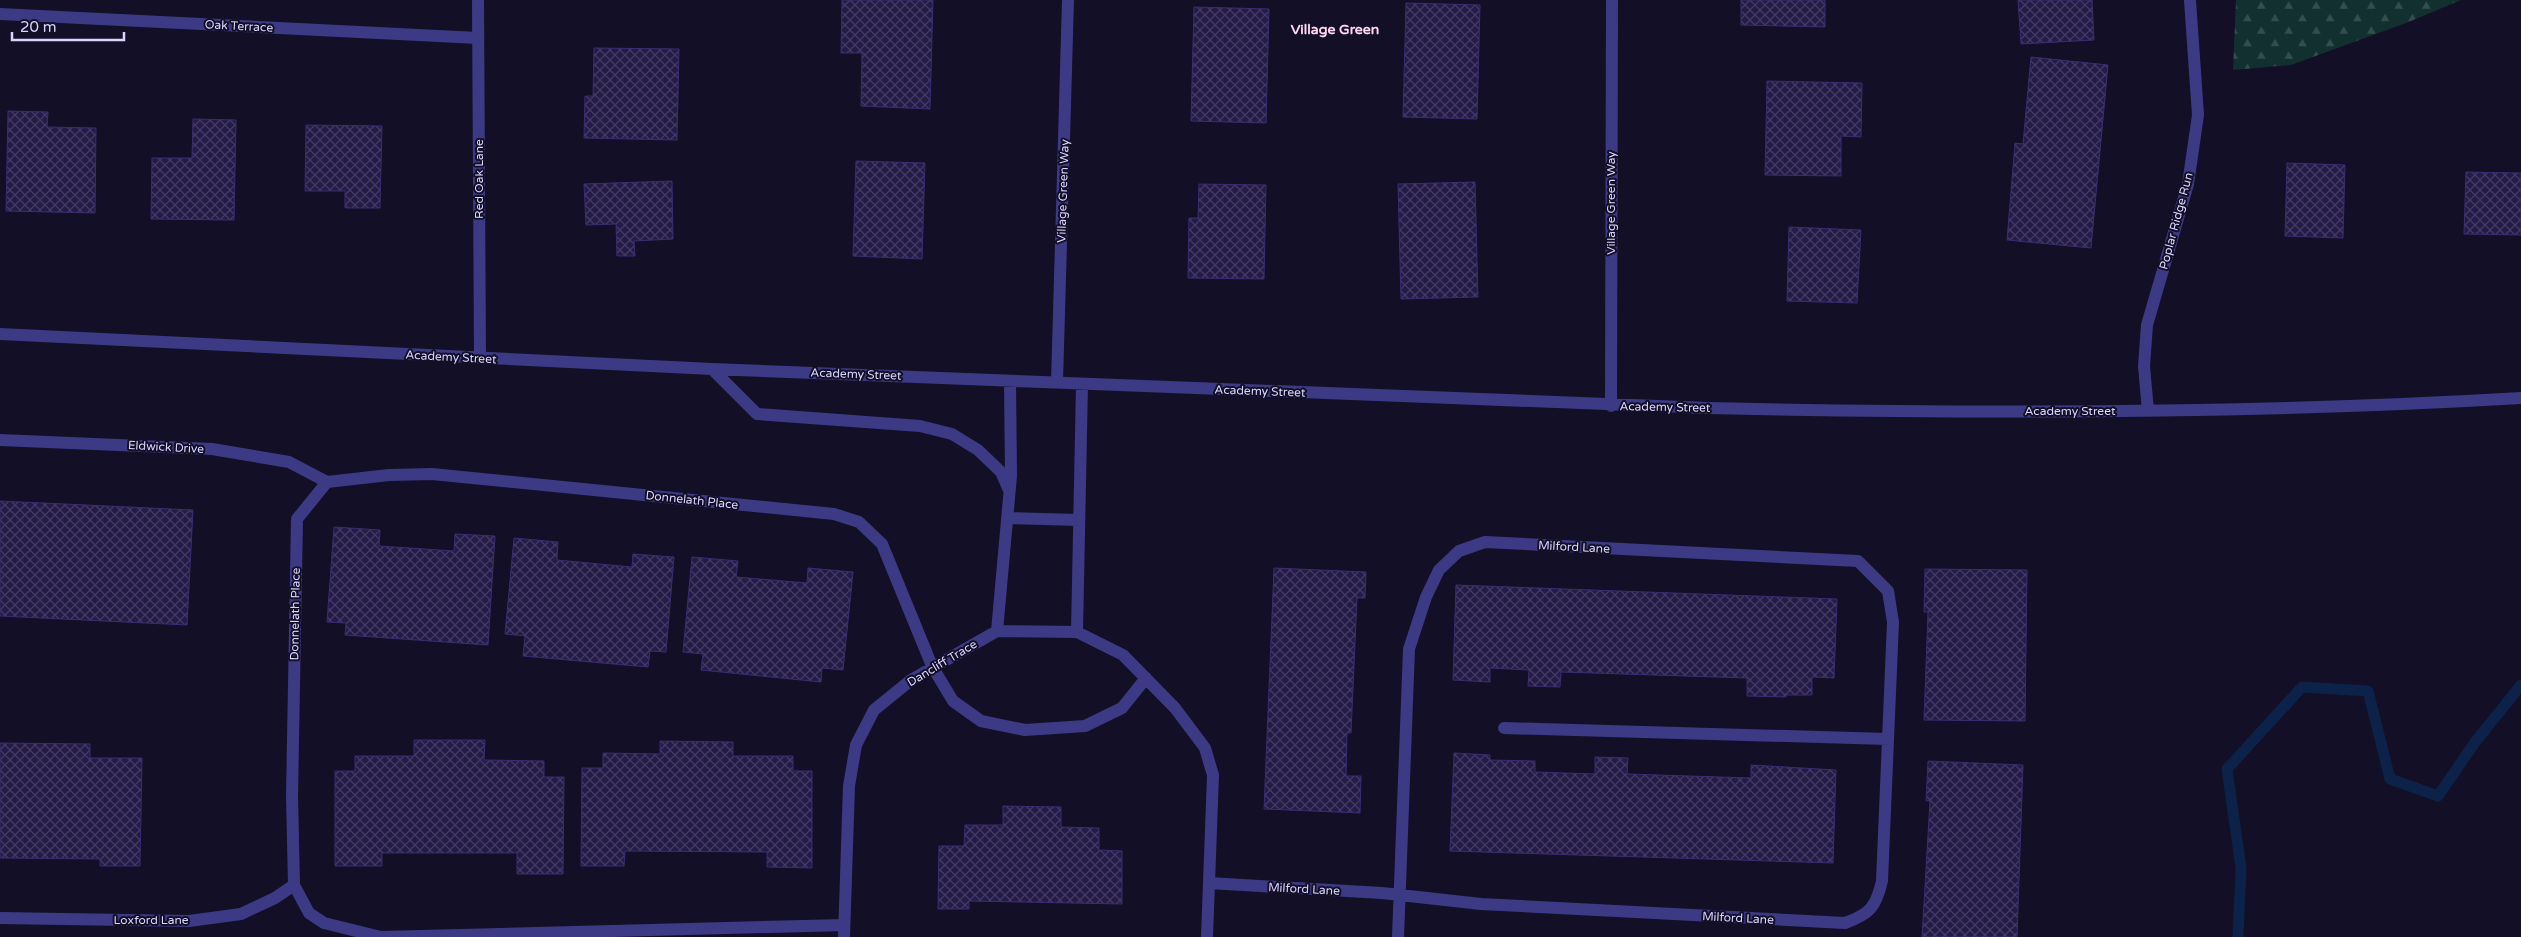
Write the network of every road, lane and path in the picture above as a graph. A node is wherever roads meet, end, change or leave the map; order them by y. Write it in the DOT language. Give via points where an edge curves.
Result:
graph roads {
  1 [pos="478,0"];
  2 [pos="1068,0"];
  3 [pos="1612,0"];
  4 [pos="2190,0"];
  5 [pos="0,14"];
  6 [pos="478,38"];
  7 [pos="0,334"];
  8 [pos="480,358"];
  9 [pos="712,369"];
  10 [pos="1010,381"];
  11 [pos="1057,382"];
  12 [pos="1082,384"];
  13 [pos="2521,398"];
  14 [pos="1611,406"];
  15 [pos="2148,411"];
  16 [pos="0,440"];
  17 [pos="327,482"];
  18 [pos="1010,490"];
  19 [pos="1007,518"];
  20 [pos="1079,520"];
  21 [pos="997,631"];
  22 [pos="1077,632"];
  23 [pos="932,666"];
  24 [pos="1146,678"];
  25 [pos="1504,728"];
  26 [pos="1888,739"];
  27 [pos="1209,883"];
  28 [pos="294,885"];
  29 [pos="1399,895"];
  30 [pos="0,918"];
  31 [pos="844,931"];
  32 [pos="1206,937"];
  33 [pos="1398,937"];
  1 -- 6 [label="street, Red Oak Lane"];
  2 -- 11 [label="street, Village Green Way"];
  3 -- 14 [label="street, Village Green Way"];
  4 -- 15 [label="street, Poplar Ridge Run" via="2198,115 2188,184 2147,325 2144,366"];
  5 -- 6 [label="street, Oak Terrace"];
  6 -- 8 [label="street, Red Oak Lane"];
  7 -- 8 [label="street, Academy Street"];
  8 -- 9 [label="street, Academy Street"];
  9 -- 10 [label="street, Academy Street"];
  9 -- 18 [label="street" via="757,414 920,426 952,434 978,450 996,467"];
  10 -- 11 [label="street, Academy Street"];
  10 -- 18 [label="street"];
  11 -- 12 [label="street, Academy Street"];
  12 -- 14 [label="street, Academy Street"];
  12 -- 20 [label="street"];
  13 -- 15 [label="street, Academy Street"];
  14 -- 15 [label="street, Academy Street" via="1872,412"];
  16 -- 17 [label="street, Eldwick Drive" via="212,449 289,462"];
  17 -- 23 [label="street, Donnelath Place" via="432,474 834,514 859,522 882,544"];
  17 -- 28 [label="street, Donnelath Place" via="297,519 292,796"];
  18 -- 19 [label="street"];
  19 -- 20 [label="street"];
  19 -- 21 [label="street"];
  20 -- 22 [label="street"];
  21 -- 22 [label="street"];
  21 -- 23 [label="street, Dancliff Trace"];
  22 -- 24 [label="street" via="1123,655"];
  23 -- 24 [label="street, Donnelath Place" via="953,701 981,722 1024,730 1085,726 1122,708"];
  23 -- 31 [label="street, Dancliff Trace" via="874,710 856,745 850,786"];
  24 -- 27 [label="street" via="1175,708 1205,748 1213,775"];
  25 -- 26 [label="street"];
  26 -- 29 [label="street, Milford Lane" via="1882,881 1878,897 1865,916 1846,923 1481,904"];
  26 -- 29 [label="street, Milford Lane" via="1893,622 1888,591 1858,561 1485,542 1459,551 1439,570 1426,597 1409,649"];
  27 -- 29 [label="street, Milford Lane"];
  27 -- 32 [label="street"];
  28 -- 30 [label="street, Loxford Lane" via="240,914 189,921"];
  28 -- 31 [label="street, Donnelath Place" via="309,913 324,923 381,937"];
  29 -- 33 [label="street, Milford Lane"];
}
